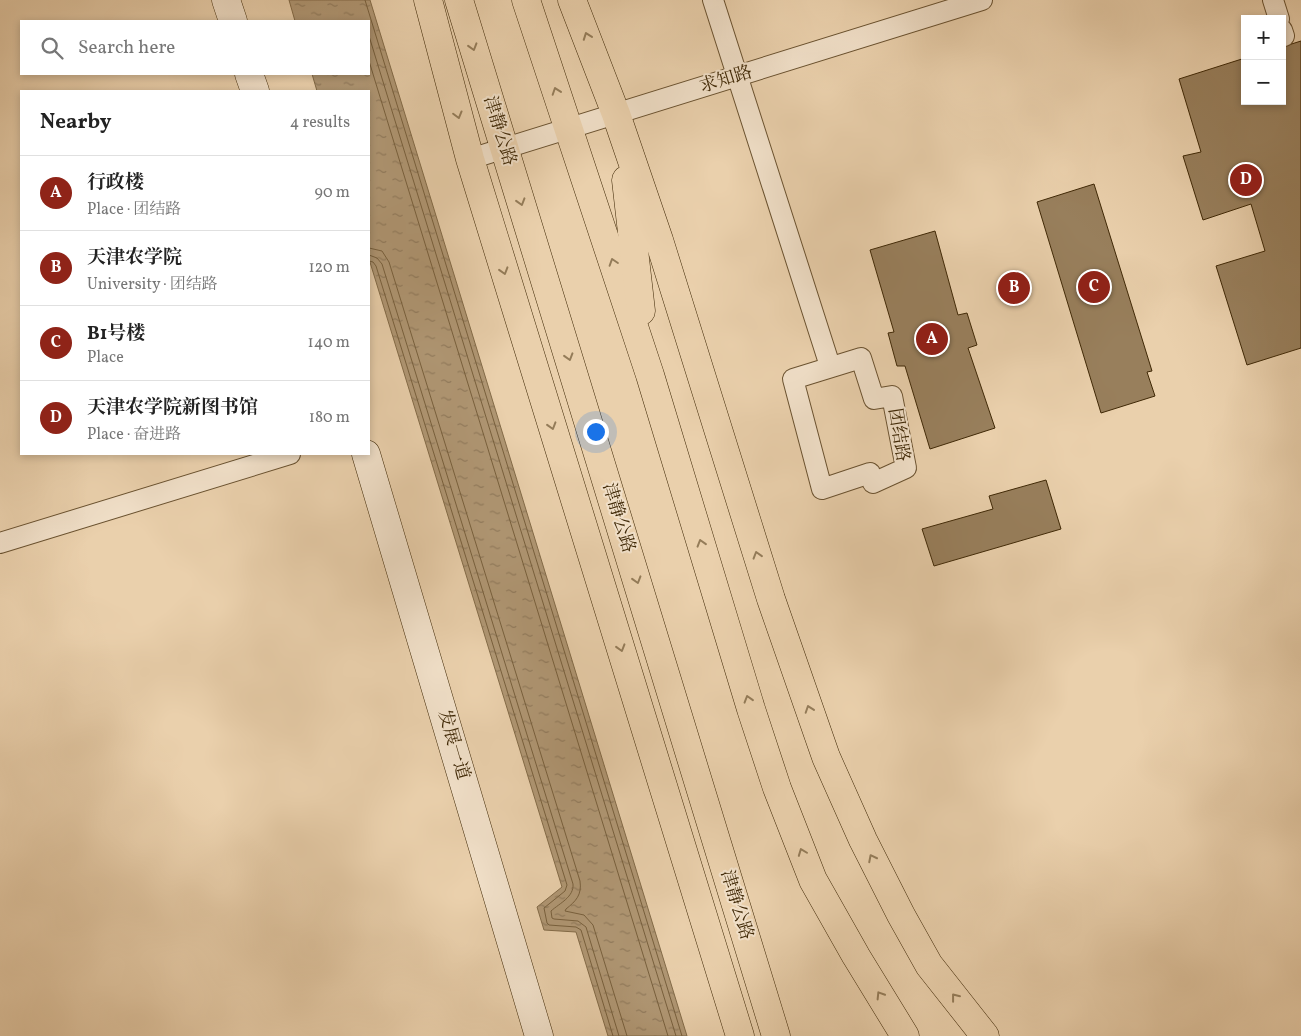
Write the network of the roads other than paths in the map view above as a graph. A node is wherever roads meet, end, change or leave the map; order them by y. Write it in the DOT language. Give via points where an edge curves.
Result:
graph roads {
  1 [pos="226,0"];
  2 [pos="428,0"];
  3 [pos="459,0"];
  4 [pos="526,0"];
  5 [pos="572,0"];
  6 [pos="713,0"];
  7 [pos="982,0"];
  8 [pos="1273,0"];
  9 [pos="1278,15"];
  10 [pos="233,20"];
  11 [pos="249,75"];
  12 [pos="738,76"];
  13 [pos="255,90"];
  14 [pos="616,114"];
  15 [pos="569,128"];
  16 [pos="505,148"];
  17 [pos="470,159"];
  18 [pos="830,366"];
  19 [pos="650,375"];
  20 [pos="287,455"];
  21 [pos="366,455"];
  22 [pos="0,543"];
  23 [pos="539,1036"];
  24 [pos="740,1036"];
  25 [pos="776,1036"];
  26 [pos="905,1036"];
  27 [pos="985,1036"];
  1 -- 10 [label="main road"];
  2 -- 17 [label="highway, one-way"];
  3 -- 16 [label="highway, 津静公路, one-way"];
  15 -- 4 [label="highway, one-way"];
  14 -- 5 [label="highway, one-way"];
  6 -- 12 [label="street"];
  7 -- 12 [label="street, 求知路"];
  8 -- 9 [label="street"];
  11 -- 13 [label="main road"];
  12 -- 14 [label="street, 求知路"];
  12 -- 18 [label="street"];
  14 -- 15 [label="street, 求知路"];
  14 -- 19 [label="highway"];
  27 -- 14 [label="highway, one-way" via="930,965 901,916 862,840 826,758 771,599 690,336"];
  15 -- 16 [label="street, 求知路"];
  19 -- 15 [label="highway, one-way"];
  16 -- 17 [label="street, 求知路"];
  16 -- 25 [label="highway, 津静公路, one-way"];
  17 -- 24 [label="highway, one-way"];
  18 -- 18 [label="street, 团结路" via="793,379 822,489 870,473 873,484 906,468 892,396 874,399 861,358"];
  26 -- 19 [label="highway, one-way" via="813,880 777,788"];
  20 -- 22 [label="street"];
  21 -- 23 [label="main road, 发展一道"];
}
